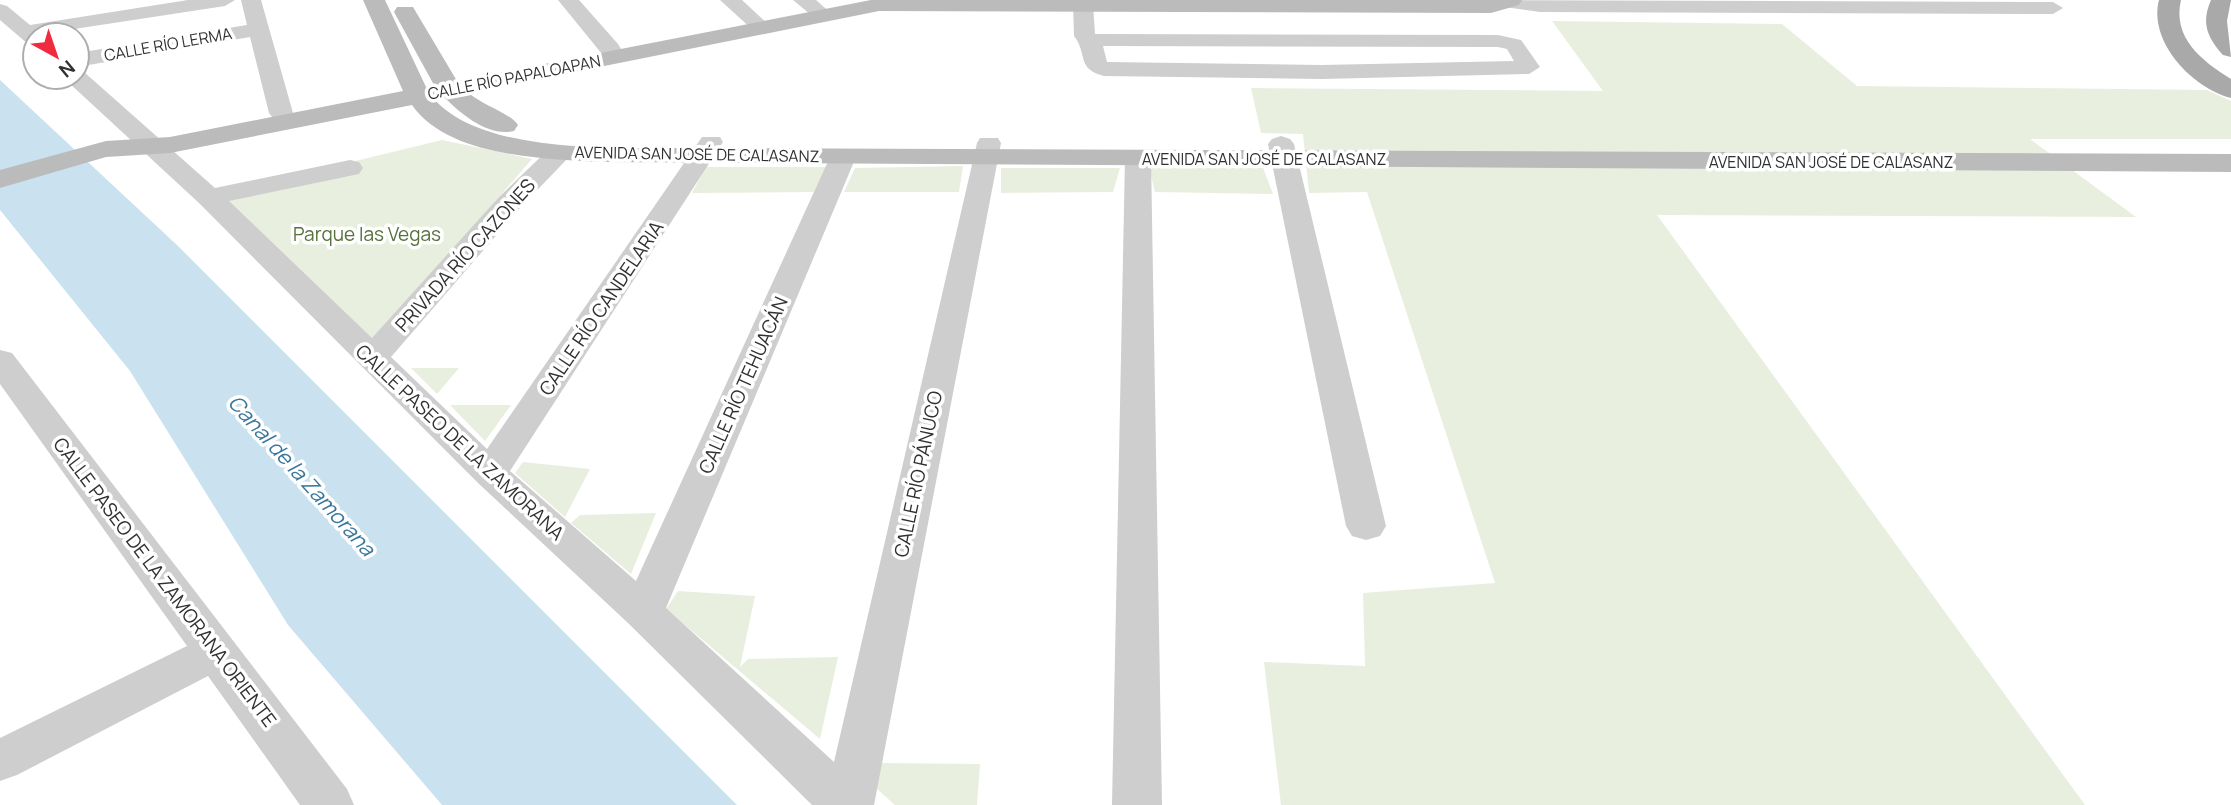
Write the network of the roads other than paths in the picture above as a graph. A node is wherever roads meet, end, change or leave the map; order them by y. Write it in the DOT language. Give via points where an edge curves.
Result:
graph roads {
  1 [pos="25,0"];
  2 [pos="225,0"];
  3 [pos="251,0"];
  4 [pos="374,0"];
  5 [pos="398,0"];
  6 [pos="568,0"];
  7 [pos="730,0"];
  8 [pos="1391,0"];
  9 [pos="1404,0"];
  10 [pos="1484,0"];
  11 [pos="2170,0"];
  12 [pos="2222,0"];
  13 [pos="1505,1"];
  14 [pos="874,2"];
  15 [pos="933,2"];
  16 [pos="1035,2"];
  17 [pos="1245,2"];
  18 [pos="1709,3"];
  19 [pos="0,4"];
  20 [pos="1093,4"];
  21 [pos="1618,4"];
  22 [pos="1804,4"];
  23 [pos="1892,4"];
  24 [pos="1986,4"];
  25 [pos="2047,4"];
  26 [pos="814,8"];
  27 [pos="0,10"];
  28 [pos="758,24"];
  29 [pos="91,25"];
  30 [pos="21,28"];
  31 [pos="258,29"];
  32 [pos="2194,32"];
  33 [pos="1091,40"];
  34 [pos="1408,41"];
  35 [pos="1312,42"];
  36 [pos="610,49"];
  37 [pos="2223,50"];
  38 [pos="91,58"];
  39 [pos="1427,71"];
  40 [pos="1322,72"];
  41 [pos="2231,74"];
  42 [pos="446,85"];
  43 [pos="91,90"];
  44 [pos="2231,90"];
  45 [pos="417,91"];
  46 [pos="281,113"];
  47 [pos="150,143"];
  48 [pos="706,149"];
  49 [pos="987,150"];
  50 [pos="2231,151"];
  51 [pos="560,152"];
  52 [pos="1282,152"];
  53 [pos="1579,153"];
  54 [pos="843,157"];
  55 [pos="1138,158"];
  56 [pos="2231,163"];
  57 [pos="350,168"];
  58 [pos="0,179"];
  59 [pos="209,197"];
  60 [pos="371,359"];
  61 [pos="0,360"];
  62 [pos="490,473"];
  63 [pos="1366,526"];
  64 [pos="643,612"];
  65 [pos="217,651"];
  66 [pos="0,761"];
  67 [pos="329,805"];
  68 [pos="847,805"];
  69 [pos="1137,805"];
  1 -- 19 [label="street"];
  2 -- 29 [label="street"];
  3 -- 31 [label="street"];
  4 -- 45 [label="street, AVENIDA SAN JOSÉ DE CALASANZ"];
  5 -- 42 [label="street, AVENIDA SAN JOSÉ DE CALASANZ"];
  6 -- 36 [label="street"];
  7 -- 28 [label="street"];
  8 -- 9 [label="street"];
  9 -- 10 [label="street"];
  11 -- 44 [label="main road" via="2164,13 2173,37 2200,67"];
  12 -- 37 [label="main road" via="2214,18"];
  13 -- 17 [label="street, CALLE RÍO PAPALOAPAN" via="1491,6"];
  13 -- 21 [label="street"];
  14 -- 15 [label="street, CALLE RÍO PAPALOAPAN"];
  14 -- 26 [label="street, CALLE RÍO PAPALOAPAN"];
  15 -- 16 [label="street, CALLE RÍO PAPALOAPAN"];
  16 -- 20 [label="street, CALLE RÍO PAPALOAPAN"];
  17 -- 20 [label="street, CALLE RÍO PAPALOAPAN"];
  18 -- 21 [label="street"];
  18 -- 22 [label="street"];
  20 -- 33 [label="street" via="1101,36"];
  22 -- 23 [label="street"];
  23 -- 24 [label="street"];
  24 -- 25 [label="street"];
  26 -- 28 [label="street, CALLE RÍO PAPALOAPAN"];
  27 -- 30 [label="street"];
  28 -- 36 [label="street, CALLE RÍO PAPALOAPAN"];
  28 -- 42 [label="street, CALLE RÍO PAPALOAPAN"];
  31 -- 38 [label="street, CALLE RÍO LERMA"];
  31 -- 46 [label="street"];
  32 -- 37 [label="main road"];
  33 -- 35 [label="street"];
  33 -- 40 [label="street" via="1095,65 1104,69"];
  34 -- 35 [label="street"];
  34 -- 39 [label="street"];
  34 -- 39 [label="street" via="1507,42 1514,44 1529,67"];
  35 -- 40 [label="street"];
  36 -- 42 [label="street, CALLE RÍO PAPALOAPAN"];
  37 -- 41 [label="main road"];
  39 -- 40 [label="street"];
  42 -- 45 [label="street, CALLE RÍO PAPALOAPAN"];
  42 -- 48 [label="street, AVENIDA SAN JOSÉ DE CALASANZ" via="479,116 528,132"];
  43 -- 47 [label="street, CALLE PASEO DE LA ZAMORANA"];
  45 -- 46 [label="street, CALLE RÍO PAPALOAPAN"];
  45 -- 47 [label="street, CALLE RÍO PAPALOAPAN" via="170,145"];
  45 -- 51 [label="street, AVENIDA SAN JOSÉ DE CALASANZ" via="436,117 459,130"];
  46 -- 47 [label="street, CALLE RÍO PAPALOAPAN" via="166,135"];
  47 -- 58 [label="street, CALLE RÍO PAPALOAPAN"];
  47 -- 59 [label="street, CALLE PASEO DE LA ZAMORANA"];
  48 -- 49 [label="street, AVENIDA SAN JOSÉ DE CALASANZ"];
  48 -- 51 [label="street, AVENIDA SAN JOSÉ DE CALASANZ"];
  48 -- 54 [label="street, AVENIDA SAN JOSÉ DE CALASANZ"];
  48 -- 62 [label="street, CALLE RÍO CANDELARIA"];
  49 -- 52 [label="street, AVENIDA SAN JOSÉ DE CALASANZ"];
  49 -- 54 [label="street, AVENIDA SAN JOSÉ DE CALASANZ"];
  49 -- 55 [label="street, AVENIDA SAN JOSÉ DE CALASANZ"];
  49 -- 68 [label="street, CALLE RÍO PÁNUCO"];
  50 -- 53 [label="street, AVENIDA SAN JOSÉ DE CALASANZ"];
  51 -- 60 [label="street, PRIVADA RÍO CAZONES"];
  52 -- 53 [label="street, AVENIDA SAN JOSÉ DE CALASANZ"];
  52 -- 55 [label="street, AVENIDA SAN JOSÉ DE CALASANZ"];
  52 -- 63 [label="street"];
  53 -- 56 [label="street, AVENIDA SAN JOSÉ DE CALASANZ"];
  54 -- 64 [label="street, CALLE RÍO TEHUACÁN"];
  55 -- 69 [label="street"];
  57 -- 59 [label="street"];
  59 -- 60 [label="street, CALLE PASEO DE LA ZAMORANA"];
  60 -- 62 [label="street, CALLE PASEO DE LA ZAMORANA"];
  61 -- 65 [label="street, CALLE PASEO DE LA ZAMORANA ORIENTE"];
  62 -- 64 [label="street, CALLE PASEO DE LA ZAMORANA"];
  64 -- 68 [label="street, CALLE PASEO DE LA ZAMORANA"];
  65 -- 66 [label="street"];
  65 -- 67 [label="street, CALLE PASEO DE LA ZAMORANA ORIENTE"];
}
